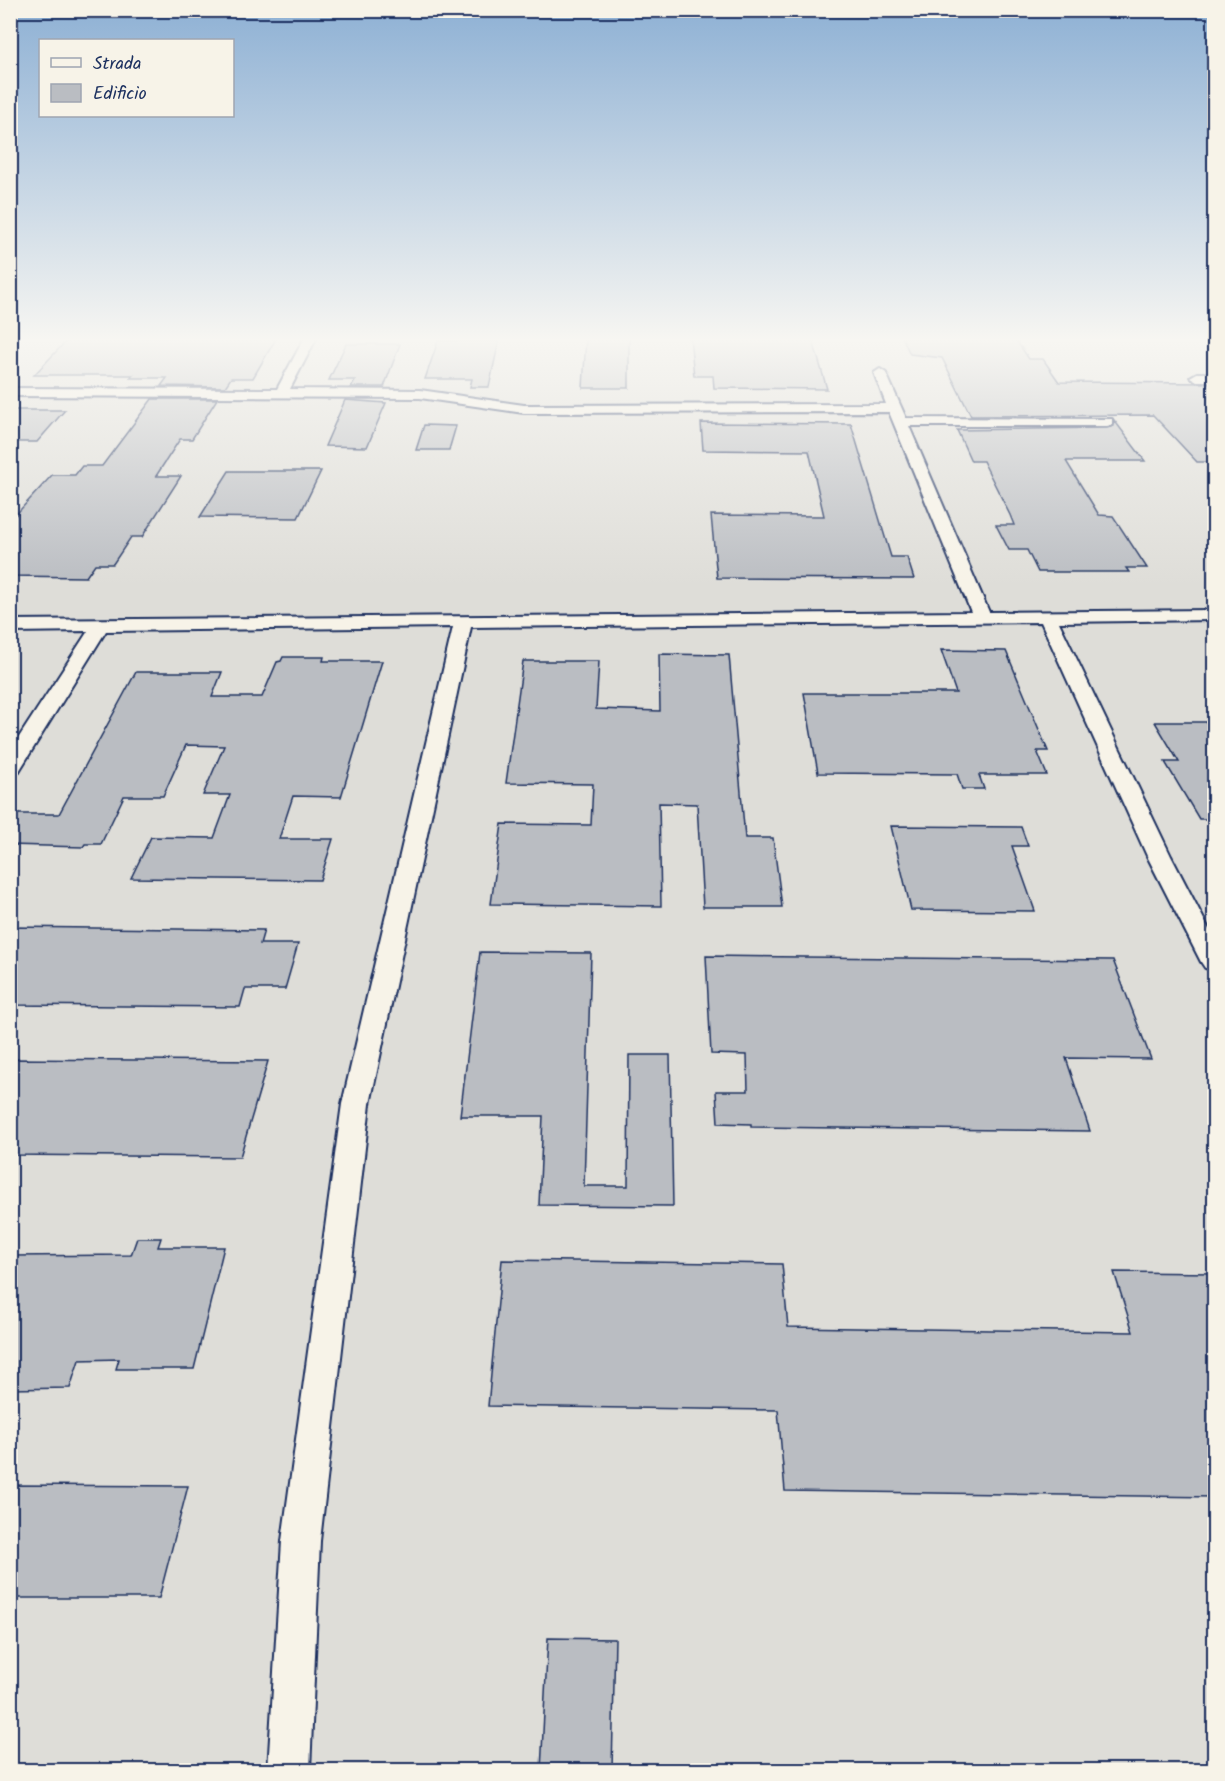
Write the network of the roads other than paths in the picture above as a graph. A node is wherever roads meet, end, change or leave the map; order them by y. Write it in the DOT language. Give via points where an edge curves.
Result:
graph roads {
  1 [pos="900,420"];
  2 [pos="1051,420"];
  3 [pos="1107,422"];
  4 [pos="1215,615"];
  5 [pos="1047,616"];
  6 [pos="982,617"];
  7 [pos="463,623"];
  8 [pos="10,626"];
  9 [pos="100,626"];
  10 [pos="10,768"];
  11 [pos="1215,962"];
  12 [pos="289,1770"];
  1 -- 6 [label="street"];
  2 -- 3 [label="street"];
  4 -- 5 [label="street"];
  5 -- 6 [label="street"];
  5 -- 11 [label="street" via="1159,855"];
  6 -- 7 [label="street"];
  7 -- 9 [label="street"];
  7 -- 12 [label="street" via="356,1104 301,1541"];
  8 -- 9 [label="street"];
  9 -- 10 [label="street"];
}
